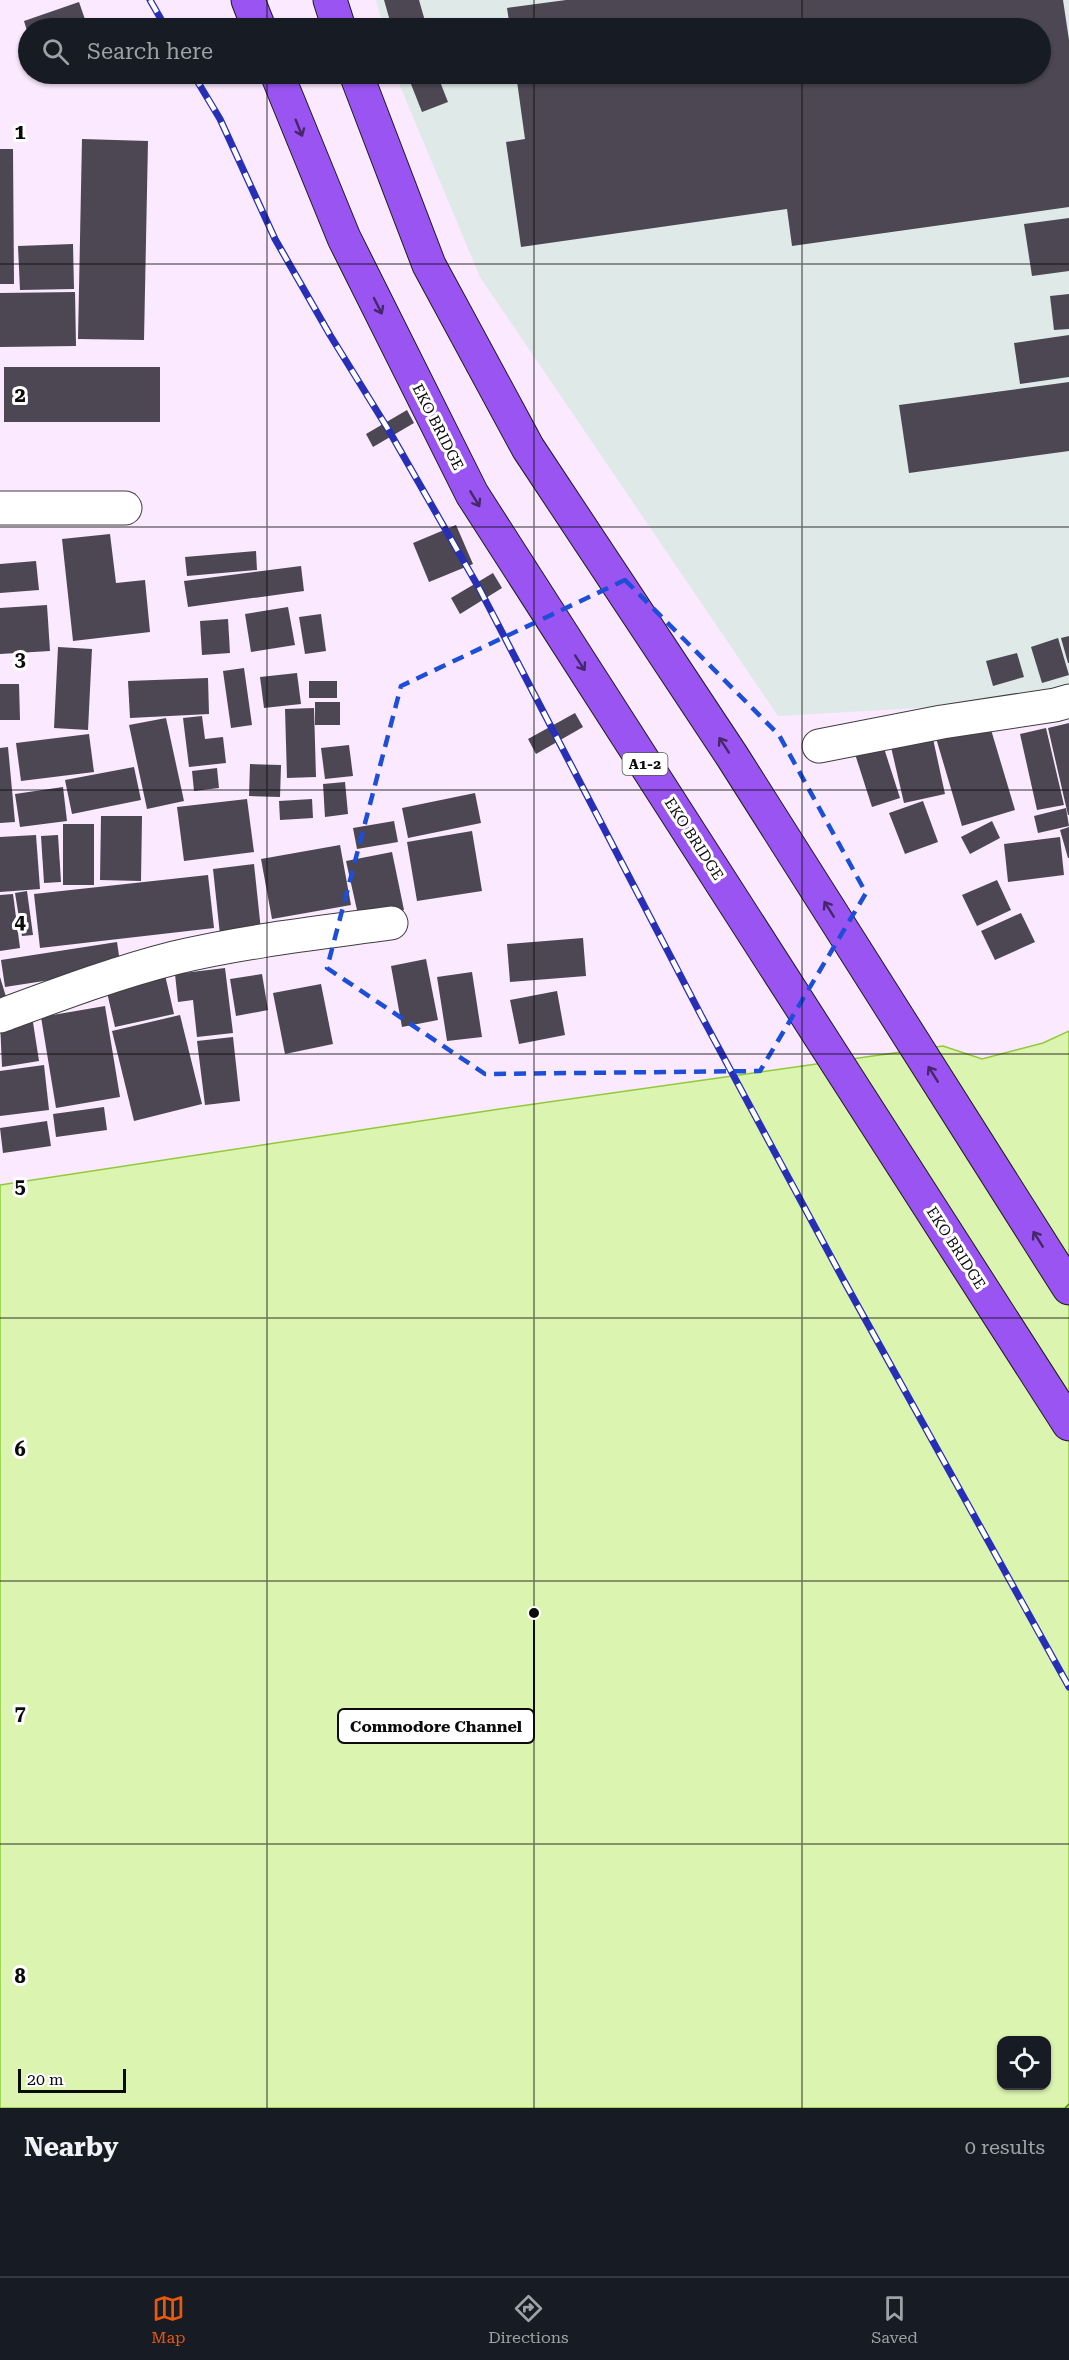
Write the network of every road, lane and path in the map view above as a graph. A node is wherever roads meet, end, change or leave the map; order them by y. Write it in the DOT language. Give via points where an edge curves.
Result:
graph roads {
  1 [pos="248,0"];
  2 [pos="330,0"];
  3 [pos="255,18"];
  4 [pos="336,18"];
  5 [pos="281,84"];
  6 [pos="360,84"];
  7 [pos="0,508"];
  8 [pos="125,508"];
  9 [pos="1069,701"];
  10 [pos="819,746"];
  11 [pos="391,923"];
  12 [pos="0,1016"];
  13 [pos="1069,1288"];
  14 [pos="1069,1424"];
  1 -- 3 [label="highway"];
  2 -- 4 [label="highway"];
  5 -- 14 [label="highway, EKO BRIDGE / A1-2, one-way" via="344,238 472,494"];
  13 -- 6 [label="highway, one-way" via="732,756 528,448 429,265"];
  7 -- 8 [label="street"];
  9 -- 10 [label="street"];
  11 -- 12 [label="street" via="245,942 172,959"];
}
